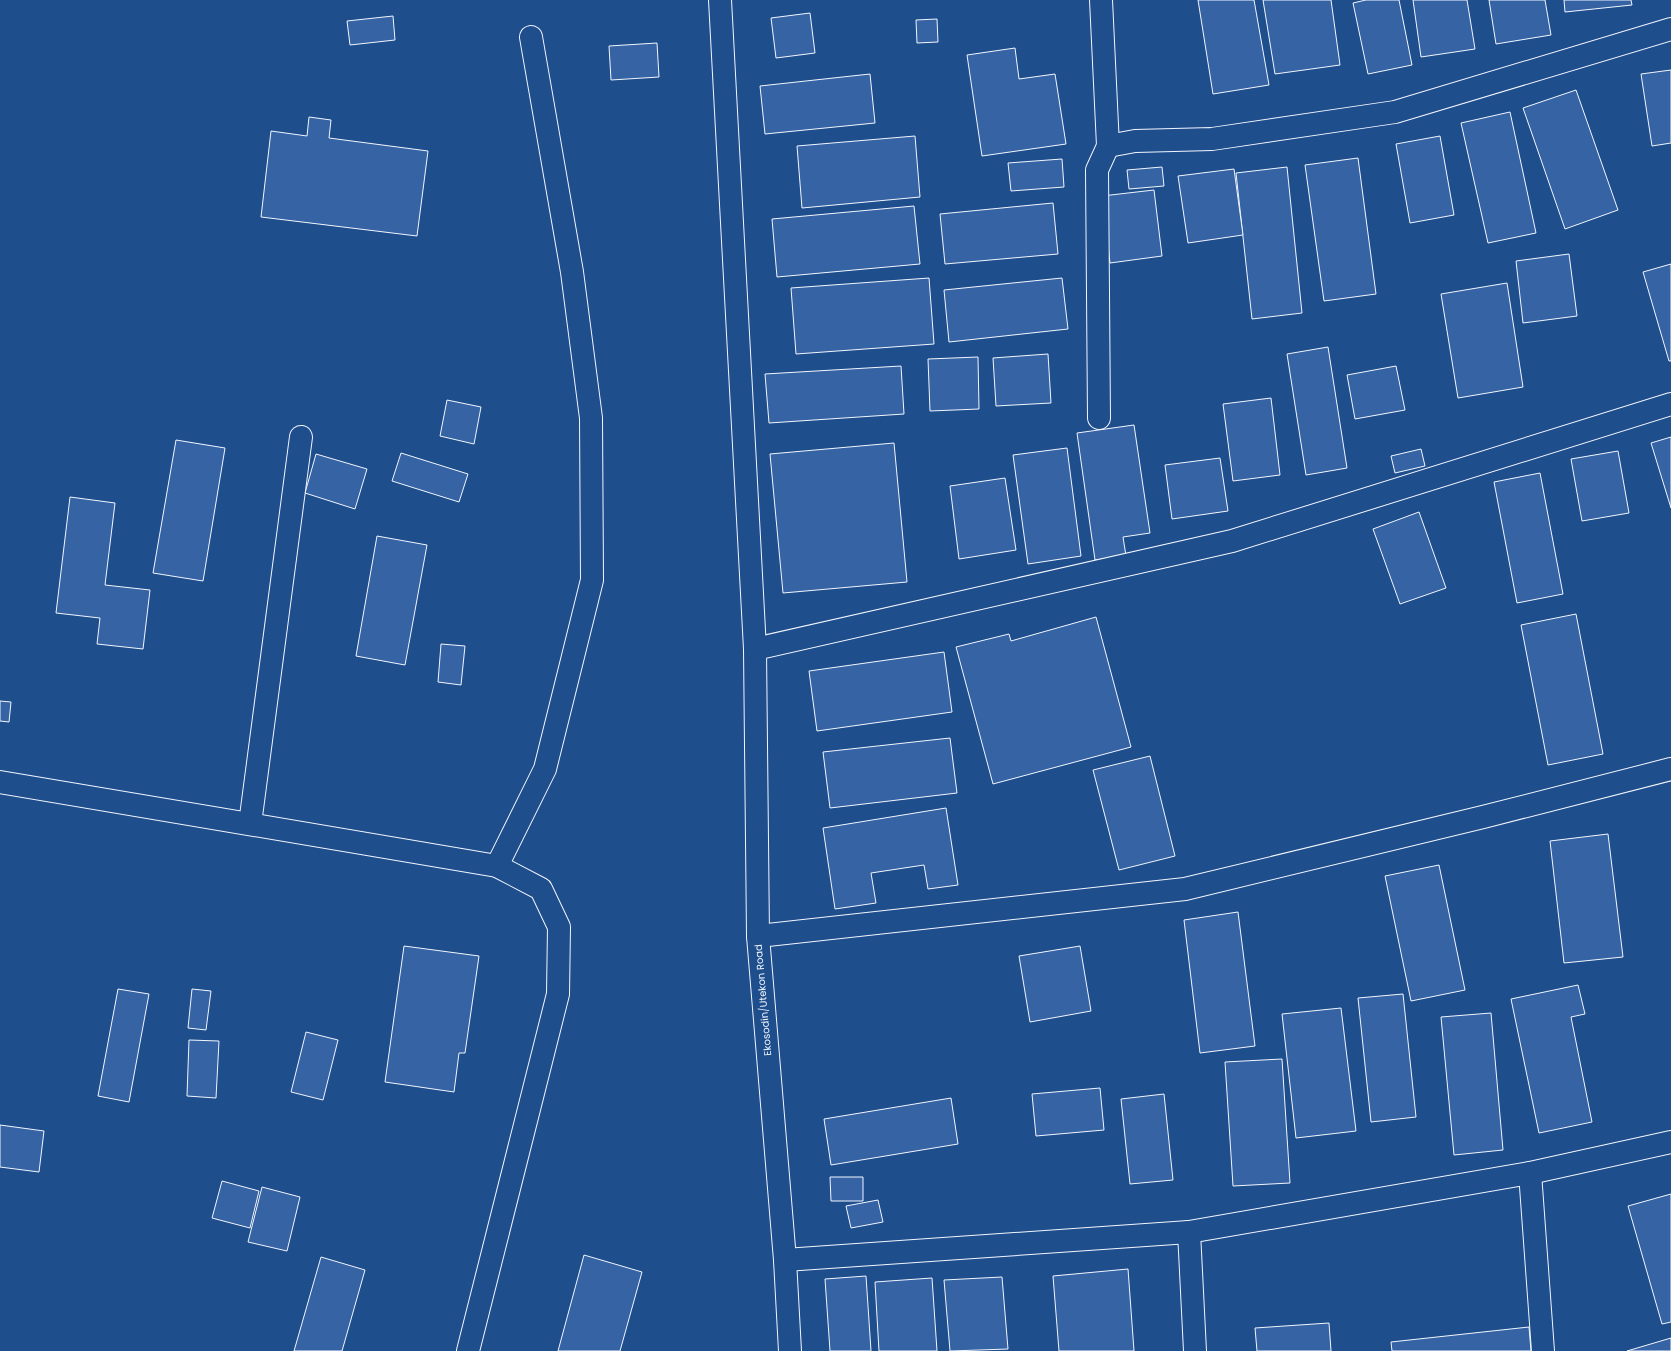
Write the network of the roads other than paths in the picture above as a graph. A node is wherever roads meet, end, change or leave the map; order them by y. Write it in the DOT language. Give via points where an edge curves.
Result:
graph roads {
  1 [pos="724,0"];
  2 [pos="1101,0"];
  3 [pos="1671,29"];
  4 [pos="531,37"];
  5 [pos="1108,146"];
  6 [pos="1671,404"];
  7 [pos="1100,418"];
  8 [pos="301,437"];
  9 [pos="755,649"];
  10 [pos="1671,769"];
  11 [pos="0,782"];
  12 [pos="250,824"];
  13 [pos="497,866"];
  14 [pos="758,936"];
  15 [pos="1671,1142"];
  16 [pos="1530,1173"];
  17 [pos="1189,1232"];
  18 [pos="785,1260"];
  19 [pos="468,1351"];
  20 [pos="790,1351"];
  21 [pos="1195,1351"];
  22 [pos="1542,1351"];
  1 -- 9 [label="street, Ekosodin/Utekon Road"];
  2 -- 5 [label="street"];
  3 -- 5 [label="street" via="1395,112 1212,139 1135,141"];
  4 -- 13 [label="street" via="572,272 591,418 592,580 545,769"];
  5 -- 7 [label="street" via="1097,170"];
  6 -- 9 [label="street" via="1232,541"];
  8 -- 12 [label="street"];
  9 -- 14 [label="street, Ekosodin/Utekon Road"];
  10 -- 14 [label="street" via="1185,889"];
  11 -- 12 [label="street"];
  12 -- 13 [label="street"];
  13 -- 19 [label="street" via="541,889 558,927 558,994"];
  14 -- 18 [label="street, Ekosodin/Utekon Road"];
  15 -- 16 [label="street"];
  16 -- 17 [label="street"];
  16 -- 22 [label="street"];
  17 -- 18 [label="street"];
  17 -- 21 [label="street"];
  18 -- 20 [label="street, Ekosodin/Utekon Road"];
}
